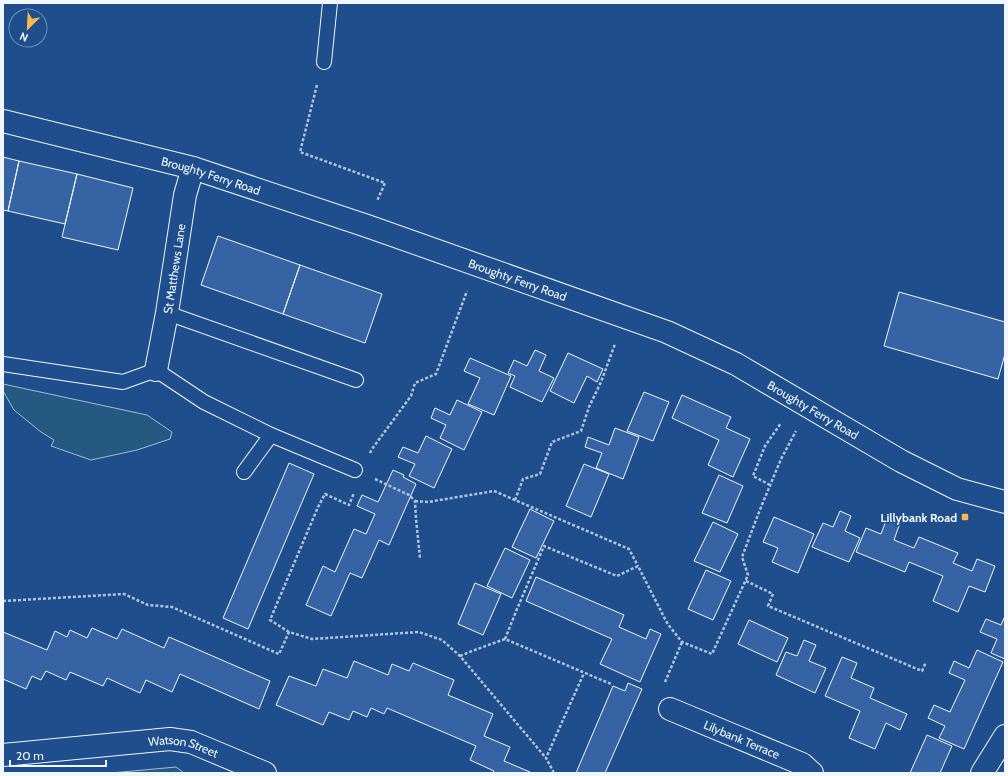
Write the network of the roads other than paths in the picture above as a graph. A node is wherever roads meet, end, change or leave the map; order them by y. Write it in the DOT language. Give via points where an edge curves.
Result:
graph roads {
  1 [pos="330,3"];
  2 [pos="324,62"];
  3 [pos="3,121"];
  4 [pos="192,168"];
  5 [pos="166,313"];
  6 [pos="3,364"];
  7 [pos="156,370"];
  8 [pos="356,380"];
  9 [pos="271,435"];
  10 [pos="355,470"];
  11 [pos="244,472"];
  12 [pos="1005,502"];
  13 [pos="670,709"];
  14 [pos="1005,736"];
  15 [pos="3,755"];
  16 [pos="265,773"];
  17 [pos="812,773"];
  18 [pos="982,773"];
  1 -- 2 [label="lane"];
  3 -- 4 [label="street, Broughty Ferry Road"];
  4 -- 5 [label="street, St Matthews Lane" via="185,195"];
  4 -- 12 [label="street, Broughty Ferry Road" via="367,226 667,332 736,364 901,461 950,486"];
  5 -- 7 [label="street, St Matthews Lane"];
  5 -- 8 [label="lane"];
  6 -- 7 [label="lane" via="123,382"];
  7 -- 9 [label="lane" via="204,402"];
  9 -- 10 [label="lane"];
  9 -- 11 [label="lane"];
  13 -- 17 [label="street, Lilybank Terrace" via="802,764"];
  14 -- 18 [label="street"];
  15 -- 16 [label="street, Watson Street" via="170,739 191,742"];
}
